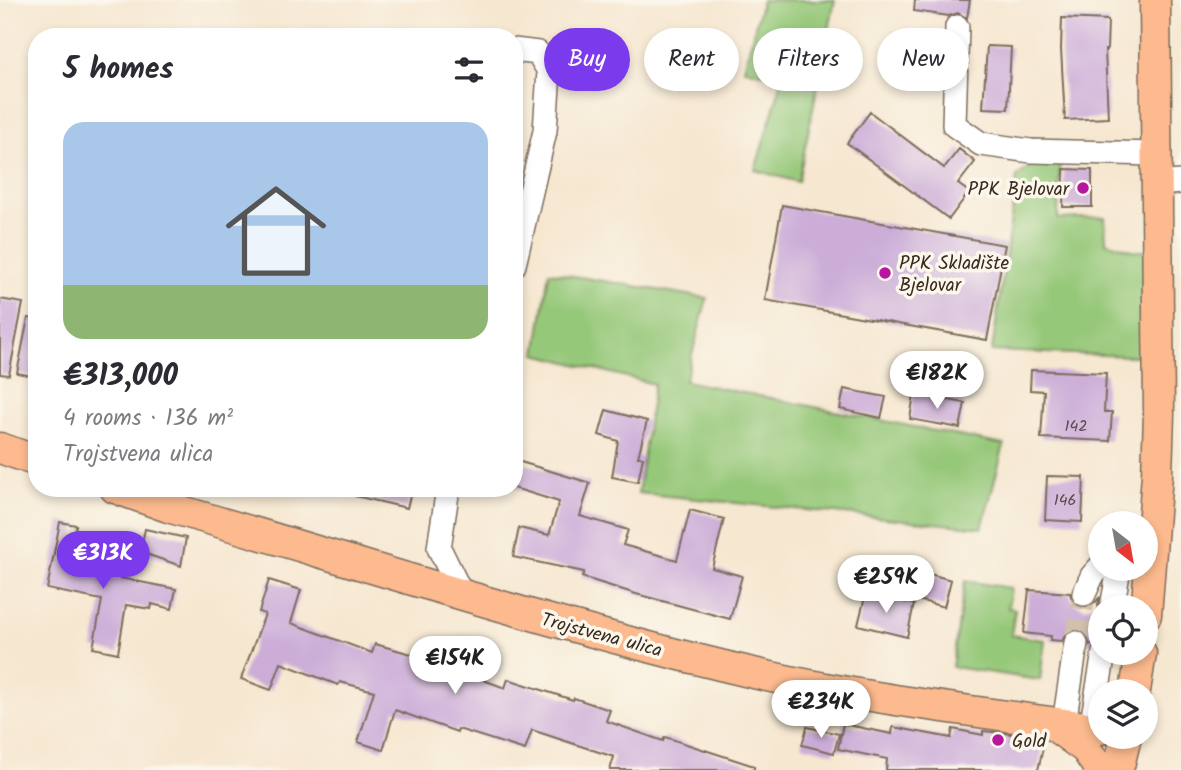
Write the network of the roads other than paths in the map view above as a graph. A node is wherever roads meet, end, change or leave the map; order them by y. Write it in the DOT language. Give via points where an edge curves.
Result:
graph roads {
  1 [pos="1155,0"];
  2 [pos="957,27"];
  3 [pos="523,51"];
  4 [pos="1156,154"];
  5 [pos="1169,183"];
  6 [pos="523,226"];
  7 [pos="0,448"];
  8 [pos="28,458"];
  9 [pos="1169,474"];
  10 [pos="140,497"];
  11 [pos="447,497"];
  12 [pos="1157,511"];
  13 [pos="1090,581"];
  14 [pos="461,593"];
  15 [pos="1084,594"];
  16 [pos="1076,643"];
  17 [pos="1099,665"];
  18 [pos="1076,725"];
  19 [pos="1123,749"];
  20 [pos="1100,770"];
  21 [pos="1118,770"];
  1 -- 4 [label="main road"];
  2 -- 4 [label="lane" via="954,125 981,144 1031,152"];
  3 -- 6 [label="lane" via="538,53 549,71 545,131"];
  4 -- 5 [label="main road"];
  5 -- 9 [label="main road" via="1159,402"];
  7 -- 8 [label="main road"];
  9 -- 12 [label="main road"];
  10 -- 14 [label="main road, Trojstvena ulica"];
  11 -- 14 [label="lane" via="439,548"];
  13 -- 15 [label="lane"];
  14 -- 18 [label="main road, Trojstvena ulica" via="747,672 885,698"];
  16 -- 18 [label="lane"];
  17 -- 18 [label="lane"];
  18 -- 20 [label="main road"];
  19 -- 21 [label="main road"];
}
